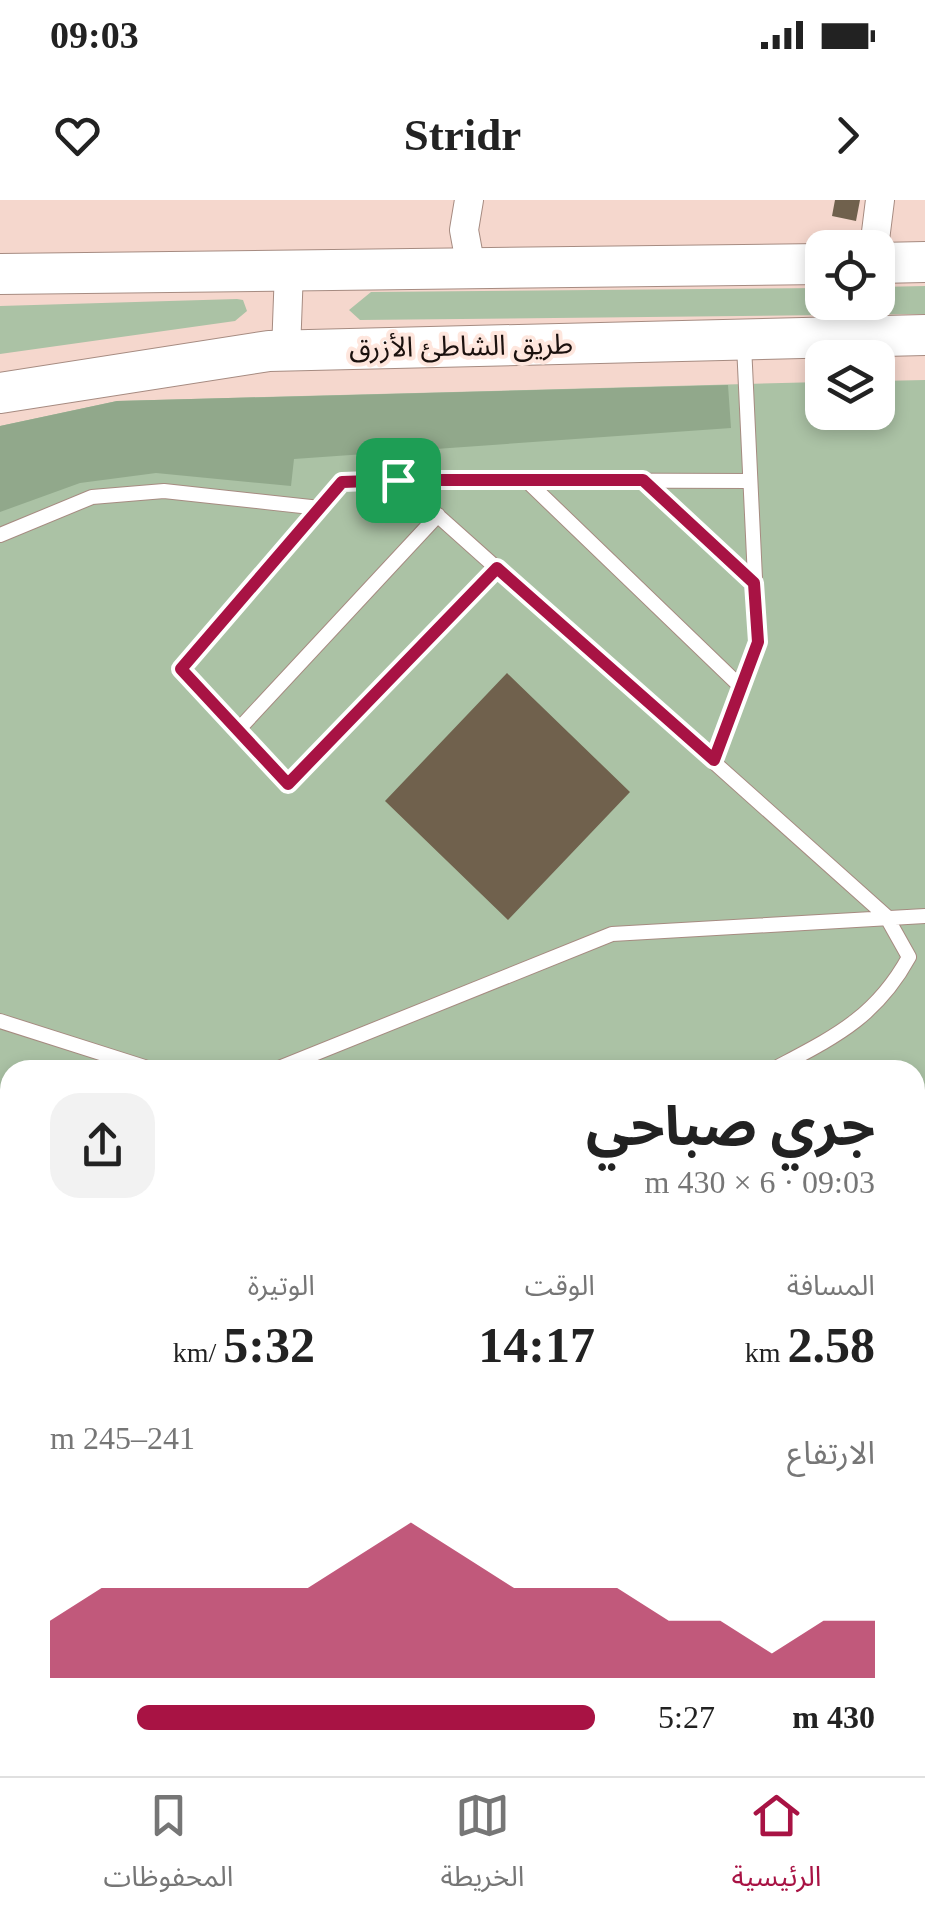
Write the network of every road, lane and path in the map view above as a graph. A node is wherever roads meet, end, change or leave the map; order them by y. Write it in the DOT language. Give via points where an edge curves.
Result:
graph roads {
  1 [pos="468,200"];
  2 [pos="880,200"];
  3 [pos="876,230"];
  4 [pos="925,262"];
  5 [pos="895,263"];
  6 [pos="805,264"];
  7 [pos="471,268"];
  8 [pos="289,270"];
  9 [pos="0,274"];
  10 [pos="925,335"];
  11 [pos="744,339"];
  12 [pos="286,350"];
  13 [pos="0,393"];
  14 [pos="398,480"];
  15 [pos="526,480"];
  16 [pos="643,480"];
  17 [pos="750,481"];
  18 [pos="320,508"];
  19 [pos="438,516"];
  20 [pos="0,536"];
  21 [pos="497,568"];
  22 [pos="754,583"];
  23 [pos="742,688"];
  24 [pos="238,730"];
  25 [pos="714,760"];
  26 [pos="886,916"];
  27 [pos="925,916"];
  28 [pos="0,1021"];
  29 [pos="123,1060"];
  30 [pos="299,1060"];
  31 [pos="791,1060"];
  1 -- 7 [label="street" via="464,230"];
  2 -- 3 [label="street"];
  4 -- 5 [label="main road"];
  6 -- 7 [label="main road"];
  7 -- 8 [label="main road"];
  8 -- 9 [label="main road"];
  8 -- 12 [label="street"];
  10 -- 11 [label="main road, طريق الشاطئ الأزرق"];
  11 -- 12 [label="main road, طريق الشاطئ الأزرق"];
  11 -- 17 [label="lane"];
  12 -- 13 [label="main road, طريق الشاطئ الأزرق"];
  14 -- 15 [label="lane"];
  14 -- 18 [label="lane" via="342,482"];
  14 -- 19 [label="lane"];
  15 -- 16 [label="lane"];
  15 -- 23 [label="lane"];
  16 -- 17 [label="lane"];
  16 -- 22 [label="lane"];
  17 -- 22 [label="lane"];
  18 -- 20 [label="lane" via="164,491 92,497"];
  18 -- 24 [label="lane" via="181,669"];
  19 -- 21 [label="lane"];
  19 -- 24 [label="lane"];
  21 -- 24 [label="lane" via="288,784"];
  21 -- 25 [label="lane"];
  22 -- 23 [label="lane" via="758,642"];
  23 -- 25 [label="lane"];
  25 -- 26 [label="lane"];
  26 -- 27 [label="lane"];
  26 -- 30 [label="lane" via="612,934"];
  26 -- 31 [label="lane" via="908,957 892,988 850,1028"];
  28 -- 29 [label="lane"];
}
